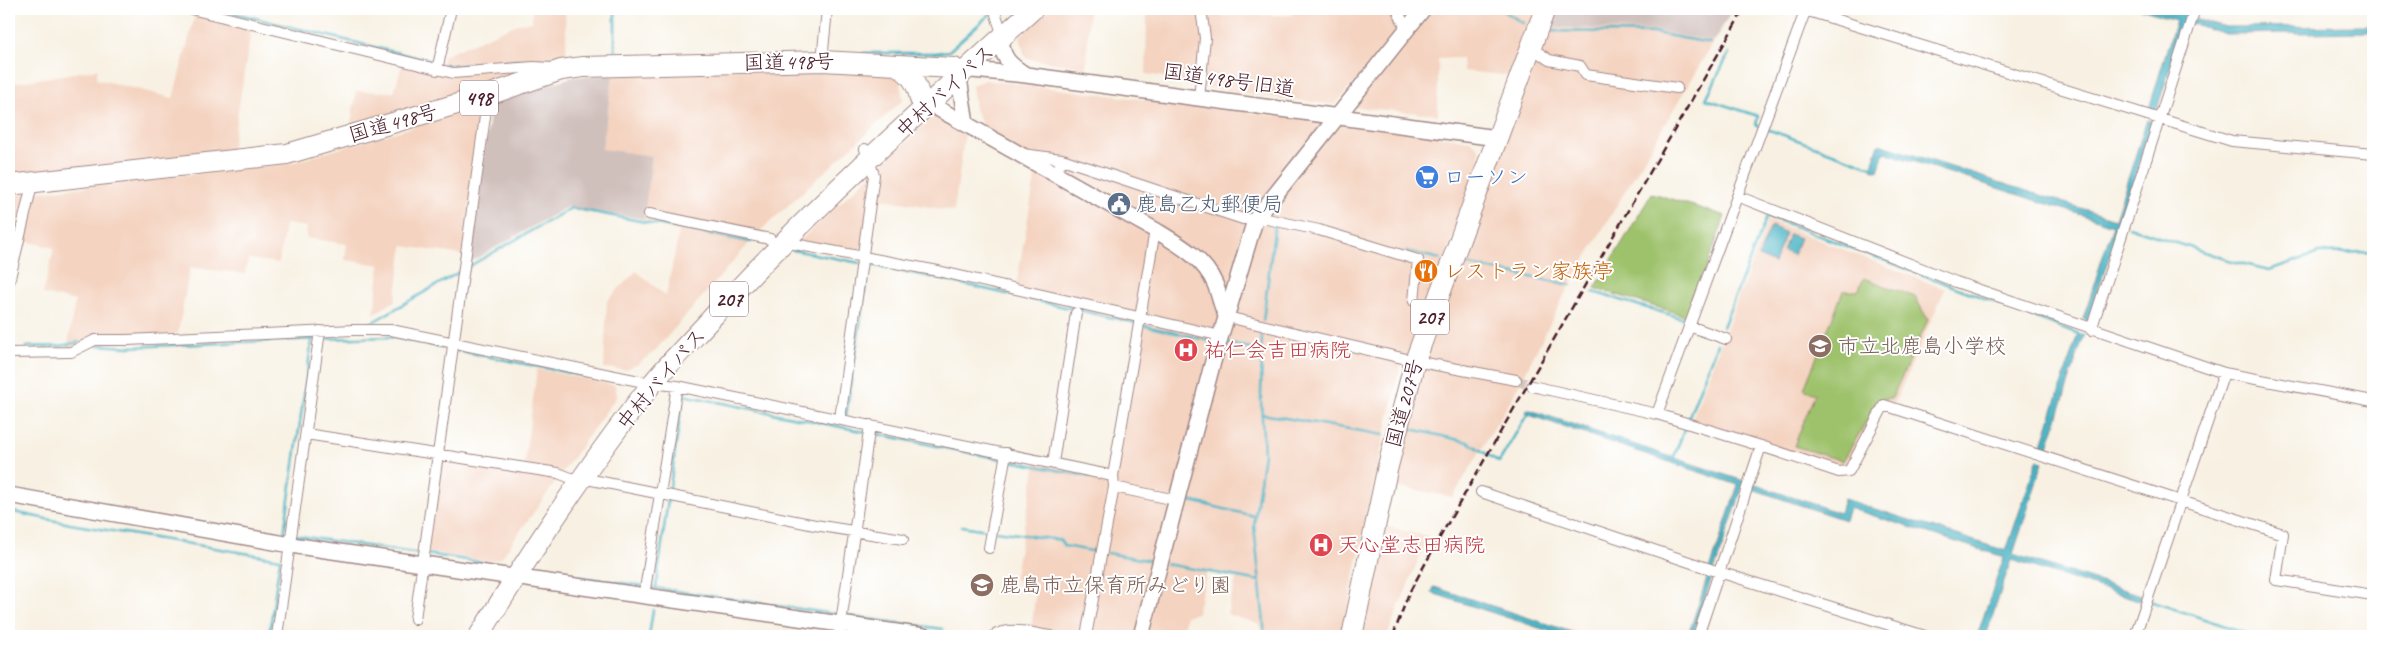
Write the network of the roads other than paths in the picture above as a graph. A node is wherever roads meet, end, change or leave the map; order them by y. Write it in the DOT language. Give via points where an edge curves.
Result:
graph roads {
  1 [pos="191,9"];
  2 [pos="451,9"];
  3 [pos="827,9"];
  4 [pos="1018,9"];
  5 [pos="1033,9"];
  6 [pos="1201,9"];
  7 [pos="1397,9"];
  8 [pos="1423,9"];
  9 [pos="1545,9"];
  10 [pos="1806,9"];
  11 [pos="2192,17"];
  12 [pos="999,24"];
  13 [pos="1406,29"];
  14 [pos="1531,47"];
  15 [pos="822,61"];
  16 [pos="896,65"];
  17 [pos="437,70"];
  18 [pos="561,70"];
  19 [pos="960,72"];
  20 [pos="1026,75"];
  21 [pos="1677,88"];
  22 [pos="488,95"];
  23 [pos="1199,98"];
  24 [pos="926,101"];
  25 [pos="1337,116"];
  26 [pos="2159,119"];
  27 [pos="966,124"];
  28 [pos="1497,138"];
  29 [pos="1019,153"];
  30 [pos="2373,154"];
  31 [pos="867,155"];
  32 [pos="1062,159"];
  33 [pos="1056,174"];
  34 [pos="31,182"];
  35 [pos="9,185"];
  36 [pos="1736,196"];
  37 [pos="649,214"];
  38 [pos="1255,220"];
  39 [pos="1155,230"];
  40 [pos="776,240"];
  41 [pos="862,258"];
  42 [pos="9,282"];
  43 [pos="1215,284"];
  44 [pos="1236,286"];
  45 [pos="1432,310"];
  46 [pos="1076,313"];
  47 [pos="1227,317"];
  48 [pos="1139,322"];
  49 [pos="1691,322"];
  50 [pos="2091,330"];
  51 [pos="320,331"];
  52 [pos="1221,336"];
  53 [pos="1726,339"];
  54 [pos="452,342"];
  55 [pos="9,352"];
  56 [pos="1415,361"];
  57 [pos="2224,373"];
  58 [pos="1516,380"];
  59 [pos="648,383"];
  60 [pos="677,386"];
  61 [pos="1532,386"];
  62 [pos="2373,401"];
  63 [pos="1657,414"];
  64 [pos="840,419"];
  65 [pos="870,426"];
  66 [pos="306,434"];
  67 [pos="1761,446"];
  68 [pos="1006,453"];
  69 [pos="437,454"];
  70 [pos="1053,463"];
  71 [pos="1113,476"];
  72 [pos="576,478"];
  73 [pos="1114,487"];
  74 [pos="1481,492"];
  75 [pos="660,494"];
  76 [pos="9,495"];
  77 [pos="1176,500"];
  78 [pos="2180,502"];
  79 [pos="854,530"];
  80 [pos="292,538"];
  81 [pos="903,539"];
  82 [pos="989,548"];
  83 [pos="423,557"];
  84 [pos="1719,572"];
  85 [pos="510,576"];
  86 [pos="645,590"];
  87 [pos="2373,595"];
  88 [pos="414,619"];
  89 [pos="840,630"];
  90 [pos="277,636"];
  91 [pos="466,636"];
  92 [pos="479,636"];
  93 [pos="924,636"];
  94 [pos="993,636"];
  95 [pos="1050,636"];
  96 [pos="1086,636"];
  97 [pos="1141,636"];
  98 [pos="1352,636"];
  99 [pos="1698,636"];
  100 [pos="1925,636"];
  101 [pos="2135,636"];
  1 -- 17 [label="street"];
  2 -- 17 [label="street"];
  3 -- 15 [label="street"];
  4 -- 12 [label="highway, 中村バイパス / 207"];
  5 -- 12 [label="highway, 中村バイパス / 207"];
  6 -- 23 [label="street" via="1205,38"];
  7 -- 13 [label="street"];
  8 -- 13 [label="street"];
  9 -- 14 [label="highway, 国道207号 / 207"];
  10 -- 26 [label="street"];
  10 -- 36 [label="street"];
  11 -- 26 [label="street"];
  12 -- 19 [label="highway, 中村バイパス / 207"];
  12 -- 20 [label="street" via="1003,55"];
  13 -- 25 [label="street"];
  14 -- 21 [label="street" via="1549,60 1580,66 1586,75"];
  14 -- 28 [label="highway, 国道207号 / 207"];
  15 -- 16 [label="highway, 国道498号 / 498"];
  15 -- 18 [label="highway, 国道498号 / 498"];
  16 -- 19 [label="highway, 国道498号 / 498"];
  16 -- 24 [label="highway" via="910,74"];
  17 -- 18 [label="street" via="453,73 534,66"];
  18 -- 22 [label="highway, 国道498号 / 498"];
  19 -- 20 [label="street, 国道498号旧道"];
  19 -- 24 [label="highway, 中村バイパス / 207"];
  19 -- 27 [label="street"];
  20 -- 23 [label="street, 国道498号旧道"];
  22 -- 34 [label="highway, 国道498号 / 498" via="287,154"];
  22 -- 54 [label="street"];
  23 -- 25 [label="street, 国道498号旧道"];
  24 -- 27 [label="street"];
  24 -- 31 [label="highway, 中村バイパス / 207"];
  25 -- 28 [label="street, 国道498号旧道"];
  25 -- 38 [label="street"];
  26 -- 30 [label="street" via="2232,141"];
  26 -- 50 [label="street"];
  27 -- 29 [label="street"];
  28 -- 45 [label="highway, 国道207号 / 207"];
  29 -- 32 [label="street"];
  29 -- 33 [label="street"];
  31 -- 40 [label="highway, 中村バイパス / 207"];
  31 -- 41 [label="street" via="874,175"];
  32 -- 33 [label="street"];
  32 -- 38 [label="street"];
  33 -- 39 [label="street"];
  34 -- 35 [label="highway, 国道498号 / 498"];
  34 -- 42 [label="street"];
  36 -- 49 [label="street"];
  36 -- 50 [label="street" via="1956,282"];
  37 -- 40 [label="street"];
  38 -- 44 [label="street"];
  38 -- 45 [label="street" via="1319,230 1418,260 1414,301"];
  39 -- 43 [label="street" via="1199,261"];
  39 -- 48 [label="street"];
  40 -- 41 [label="street"];
  40 -- 59 [label="highway, 中村バイパス / 207"];
  41 -- 48 [label="street" via="938,271"];
  41 -- 64 [label="street"];
  43 -- 44 [label="street"];
  43 -- 47 [label="street"];
  44 -- 47 [label="street"];
  45 -- 56 [label="highway, 国道207号 / 207"];
  46 -- 70 [label="street"];
  47 -- 52 [label="street"];
  47 -- 56 [label="street"];
  48 -- 52 [label="street"];
  48 -- 71 [label="street"];
  49 -- 53 [label="street"];
  49 -- 63 [label="street"];
  50 -- 57 [label="street"];
  51 -- 54 [label="street" via="391,330"];
  51 -- 55 [label="street" via="95,340 71,352"];
  51 -- 66 [label="street"];
  52 -- 77 [label="street"];
  54 -- 59 [label="street"];
  54 -- 69 [label="street"];
  56 -- 58 [label="street"];
  56 -- 98 [label="highway, 国道207号 / 207" via="1389,461"];
  57 -- 62 [label="street"];
  57 -- 78 [label="street"];
  59 -- 60 [label="street"];
  59 -- 72 [label="highway, 中村バイパス / 207"];
  60 -- 64 [label="street"];
  60 -- 75 [label="street"];
  61 -- 63 [label="street"];
  63 -- 67 [label="street"];
  64 -- 65 [label="street"];
  65 -- 68 [label="street"];
  65 -- 79 [label="street"];
  66 -- 69 [label="street"];
  66 -- 80 [label="street"];
  67 -- 78 [label="street" via="1839,472 1849,471 1884,404"];
  67 -- 84 [label="street"];
  68 -- 70 [label="street"];
  68 -- 82 [label="street"];
  69 -- 72 [label="street"];
  69 -- 83 [label="street"];
  70 -- 71 [label="street"];
  71 -- 73 [label="street"];
  72 -- 75 [label="street"];
  72 -- 85 [label="highway, 中村バイパス / 207"];
  73 -- 77 [label="street"];
  73 -- 96 [label="street"];
  74 -- 84 [label="street"];
  75 -- 79 [label="street"];
  75 -- 86 [label="street"];
  76 -- 80 [label="street"];
  77 -- 97 [label="street"];
  78 -- 87 [label="street" via="2283,534 2276,580"];
  78 -- 101 [label="street"];
  79 -- 81 [label="street"];
  79 -- 89 [label="street"];
  80 -- 83 [label="street"];
  80 -- 90 [label="street"];
  83 -- 85 [label="street"];
  83 -- 88 [label="street"];
  84 -- 99 [label="street"];
  84 -- 100 [label="street"];
  85 -- 86 [label="street"];
  85 -- 91 [label="highway, 中村バイパス / 207"];
  85 -- 92 [label="highway, 中村バイパス / 207"];
  86 -- 89 [label="street"];
  89 -- 93 [label="street"];
  94 -- 95 [label="street" via="1011,630"];
}
